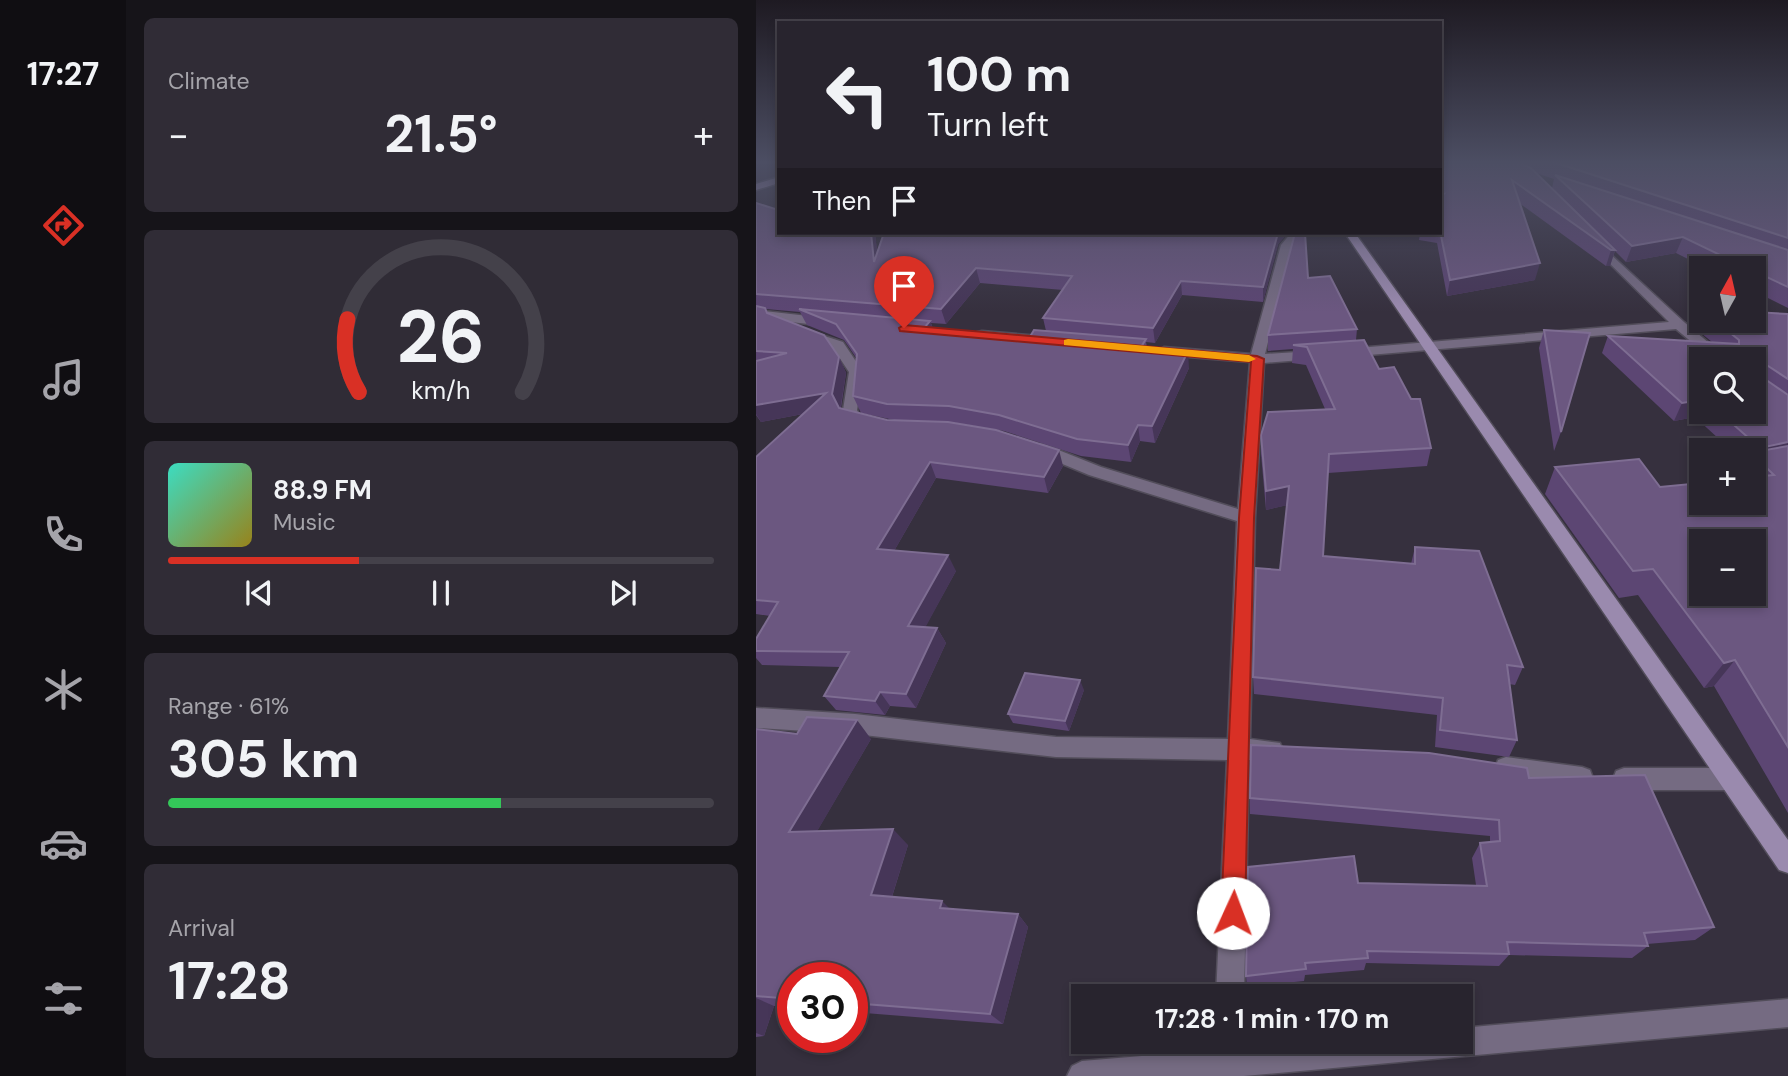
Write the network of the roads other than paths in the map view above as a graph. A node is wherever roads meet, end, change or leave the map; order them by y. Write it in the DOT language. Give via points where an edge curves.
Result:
graph roads {
  1 [pos="1582,231"];
  2 [pos="1295,235"];
  3 [pos="1351,235"];
  4 [pos="762,316"];
  5 [pos="836,323"];
  6 [pos="1679,325"];
  7 [pos="972,334"];
  8 [pos="1067,343"];
  9 [pos="1426,346"];
  10 [pos="1706,347"];
  11 [pos="1149,350"];
  12 [pos="1257,359"];
  13 [pos="883,426"];
  14 [pos="1029,446"];
  15 [pos="1246,518"];
  16 [pos="756,718"];
  17 [pos="1240,749"];
  18 [pos="1293,751"];
  19 [pos="1486,765"];
  20 [pos="1730,779"];
  21 [pos="1788,861"];
  22 [pos="1230,984"];
  23 [pos="1788,1013"];
  24 [pos="1227,1060"];
  25 [pos="1082,1076"];
  1 -- 6 [label="street"];
  2 -- 12 [label="street" via="1287,245"];
  3 -- 9 [label="street"];
  4 -- 5 [label="street"];
  4 -- 13 [label="street" via="838,345 856,372 849,410 853,418"];
  6 -- 9 [label="street"];
  6 -- 10 [label="street"];
  7 -- 8 [label="street"];
  9 -- 12 [label="street"];
  9 -- 20 [label="street"];
  11 -- 12 [label="street"];
  12 -- 15 [label="street"];
  14 -- 15 [label="street"];
  15 -- 17 [label="street"];
  16 -- 17 [label="street" via="855,724 1056,747"];
  17 -- 18 [label="street"];
  17 -- 22 [label="street"];
  19 -- 20 [label="street" via="1565,778"];
  20 -- 21 [label="street"];
  23 -- 24 [label="street"];
  24 -- 25 [label="street"];
}
